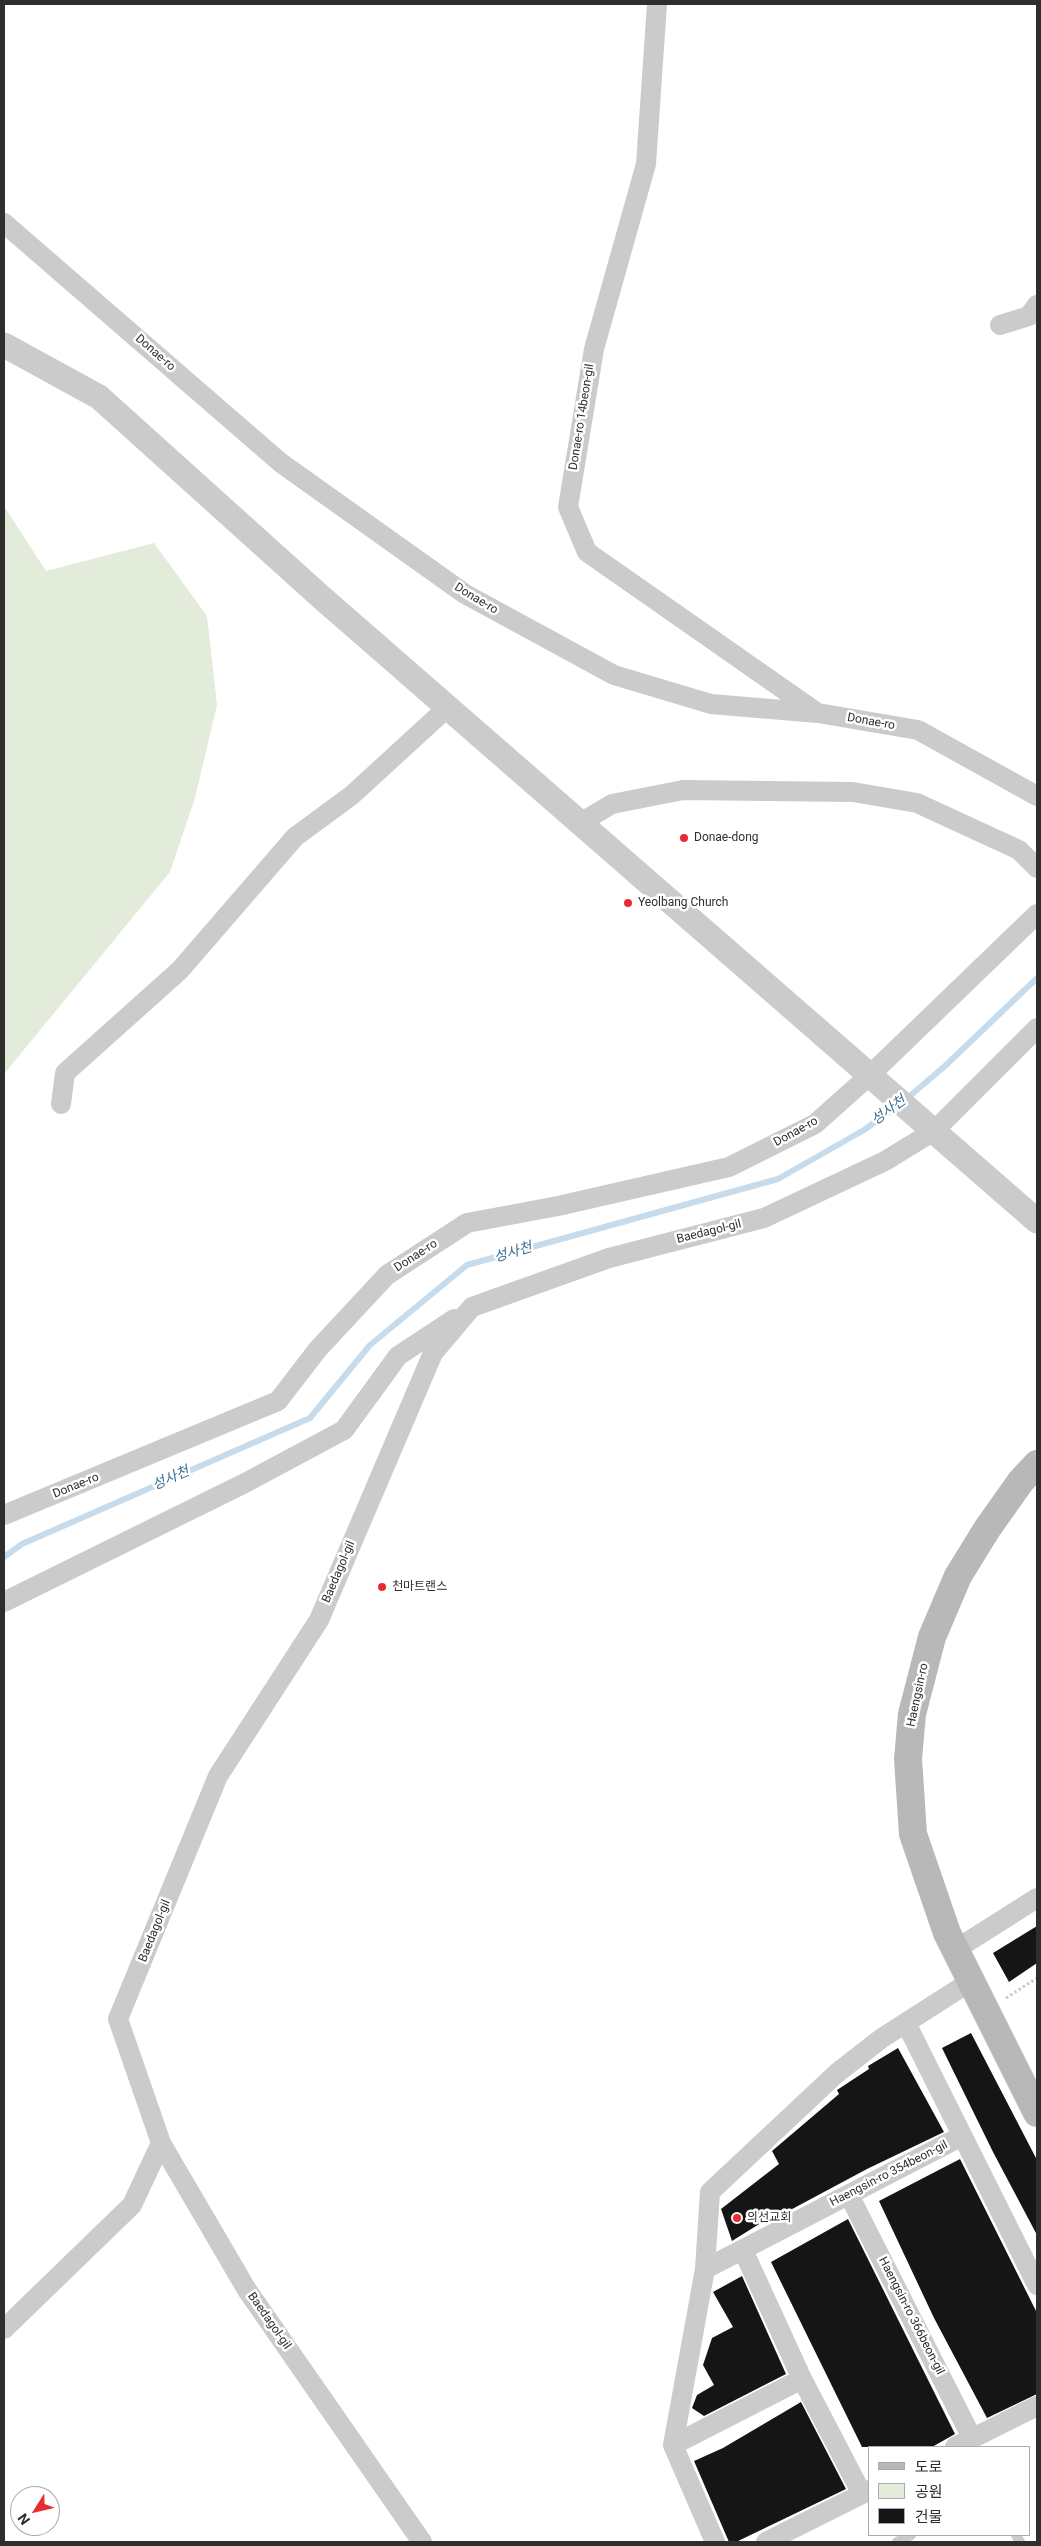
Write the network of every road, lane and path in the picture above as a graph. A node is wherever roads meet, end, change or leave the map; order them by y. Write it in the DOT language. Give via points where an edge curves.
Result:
graph roads {
  1 [pos="657,4"];
  2 [pos="4,223"];
  3 [pos="1037,305"];
  4 [pos="1000,325"];
  5 [pos="4,346"];
  6 [pos="448,707"];
  7 [pos="818,714"];
  8 [pos="1037,796"];
  9 [pos="580,822"];
  10 [pos="1037,868"];
  11 [pos="1037,914"];
  12 [pos="1037,1028"];
  13 [pos="875,1079"];
  14 [pos="61,1104"];
  15 [pos="929,1127"];
  16 [pos="1037,1221"];
  17 [pos="472,1307"];
  18 [pos="1037,1464"];
  19 [pos="4,1515"];
  20 [pos="4,1602"];
  21 [pos="1037,1898"];
  22 [pos="955,1950"];
  23 [pos="1037,1978"];
  24 [pos="971,1981"];
  25 [pos="999,2002"];
  26 [pos="906,2023"];
  27 [pos="1037,2113"];
  28 [pos="962,2136"];
  29 [pos="161,2143"];
  30 [pos="849,2194"];
  31 [pos="743,2250"];
  32 [pos="705,2269"];
  33 [pos="1037,2285"];
  34 [pos="4,2329"];
  35 [pos="802,2379"];
  36 [pos="1037,2406"];
  37 [pos="972,2438"];
  38 [pos="673,2445"];
  39 [pos="957,2446"];
  40 [pos="866,2492"];
  41 [pos="909,2536"];
  42 [pos="422,2542"];
  43 [pos="715,2542"];
  44 [pos="766,2542"];
  45 [pos="896,2542"];
  1 -- 7 [label="street, Donae-ro 14beon-gil" via="646,164 594,350 568,506 588,552"];
  2 -- 7 [label="street, Donae-ro" via="281,462 465,594 614,675 711,704"];
  3 -- 4 [label="street" via="1029,316"];
  5 -- 6 [label="street" via="99,397"];
  6 -- 9 [label="street"];
  6 -- 14 [label="street" via="352,795 295,837 180,970 66,1073"];
  7 -- 8 [label="street, Donae-ro" via="918,730"];
  9 -- 10 [label="street" via="612,804 682,790 853,792 917,803 1019,850"];
  9 -- 13 [label="street"];
  11 -- 13 [label="street, Donae-ro"];
  12 -- 15 [label="street, Baedagol-gil"];
  13 -- 15 [label="street"];
  13 -- 19 [label="street, Donae-ro" via="815,1124 729,1167 467,1223 387,1275 318,1349 278,1401"];
  15 -- 16 [label="street"];
  15 -- 17 [label="street, Baedagol-gil" via="885,1161 764,1218 609,1258"];
  17 -- 20 [label="street, Baedagol-gil" via="398,1356 344,1430 246,1483"];
  17 -- 29 [label="street, Baedagol-gil" via="433,1353 319,1620 218,1776 118,2018"];
  18 -- 22 [label="main road, Haengsin-ro" via="987,1529 958,1576 932,1637 912,1714 908,1759 913,1834"];
  21 -- 22 [label="street"];
  22 -- 24 [label="main road, Haengsin-ro"];
  23 -- 25 [label="path"];
  24 -- 26 [label="street"];
  24 -- 27 [label="main road, Haengsin-ro"];
  26 -- 28 [label="street, Haengsin-ro 354beon-gil"];
  26 -- 32 [label="street" via="837,2073 710,2192"];
  28 -- 30 [label="street, Haengsin-ro 354beon-gil"];
  28 -- 33 [label="street"];
  29 -- 34 [label="street" via="132,2205"];
  29 -- 42 [label="street, Baedagol-gil" via="247,2290"];
  30 -- 31 [label="street, Haengsin-ro 354beon-gil"];
  30 -- 37 [label="street, Haengsin-ro 366beon-gil"];
  31 -- 32 [label="street, Haengsin-ro 354beon-gil"];
  31 -- 35 [label="street"];
  32 -- 38 [label="street"];
  35 -- 38 [label="street"];
  35 -- 40 [label="street"];
  36 -- 37 [label="street"];
  37 -- 39 [label="street"];
  38 -- 43 [label="street"];
  40 -- 44 [label="street"];
  41 -- 45 [label="lane"];
}
